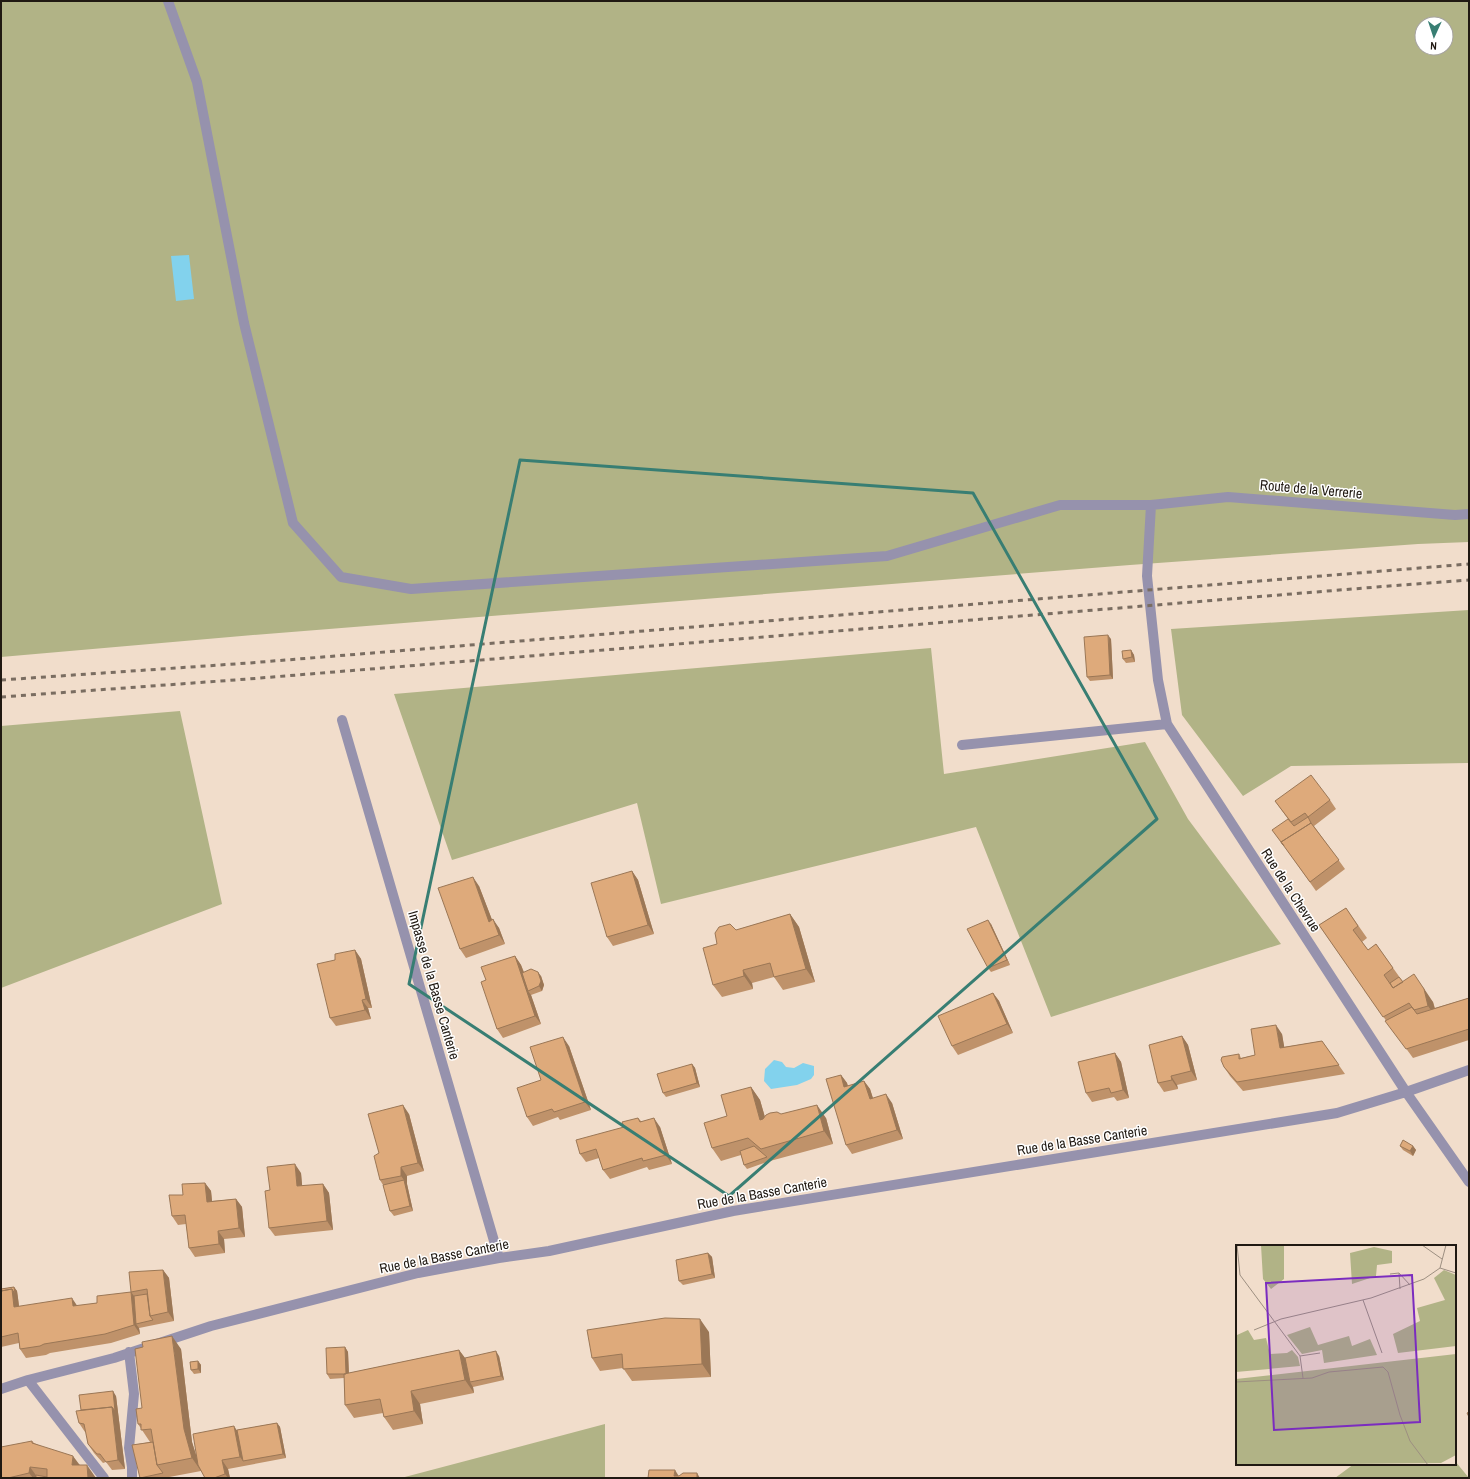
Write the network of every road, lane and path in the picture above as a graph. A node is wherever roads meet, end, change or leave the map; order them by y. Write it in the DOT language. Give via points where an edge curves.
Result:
graph roads {
  1 [pos="168,1"];
  2 [pos="1151,505"];
  3 [pos="1469,514"];
  4 [pos="342,720"];
  5 [pos="1167,724"];
  6 [pos="962,745"];
  7 [pos="1469,1070"];
  8 [pos="1406,1092"];
  9 [pos="1469,1182"];
  10 [pos="499,1258"];
  11 [pos="129,1352"];
  12 [pos="28,1380"];
  13 [pos="1,1389"];
  14 [pos="104,1478"];
  15 [pos="132,1478"];
  1 -- 2 [label="street, Route de la Verrerie" via="197,82 244,323 293,523 341,577 411,589 887,556 1060,506"];
  2 -- 3 [label="street, Route de la Verrerie" via="1228,496 1455,515"];
  2 -- 5 [label="street, Rue de la Chevrue" via="1147,576 1158,680"];
  4 -- 10 [label="street, Impasse de la Basse Canterie"];
  5 -- 6 [label="street"];
  5 -- 8 [label="street, Rue de la Chevrue"];
  7 -- 8 [label="street, Rue de la Basse Canterie"];
  8 -- 9 [label="street, Rue de la Chevrue"];
  8 -- 10 [label="street, Rue de la Basse Canterie" via="1337,1113 733,1211 549,1251"];
  10 -- 11 [label="street, Rue de la Basse Canterie" via="418,1273 211,1326"];
  11 -- 12 [label="street, Rue de la Basse Canterie"];
  11 -- 15 [label="street" via="134,1394 129,1448"];
  12 -- 13 [label="street, Rue de la Basse Canterie"];
  12 -- 14 [label="street"];
}
